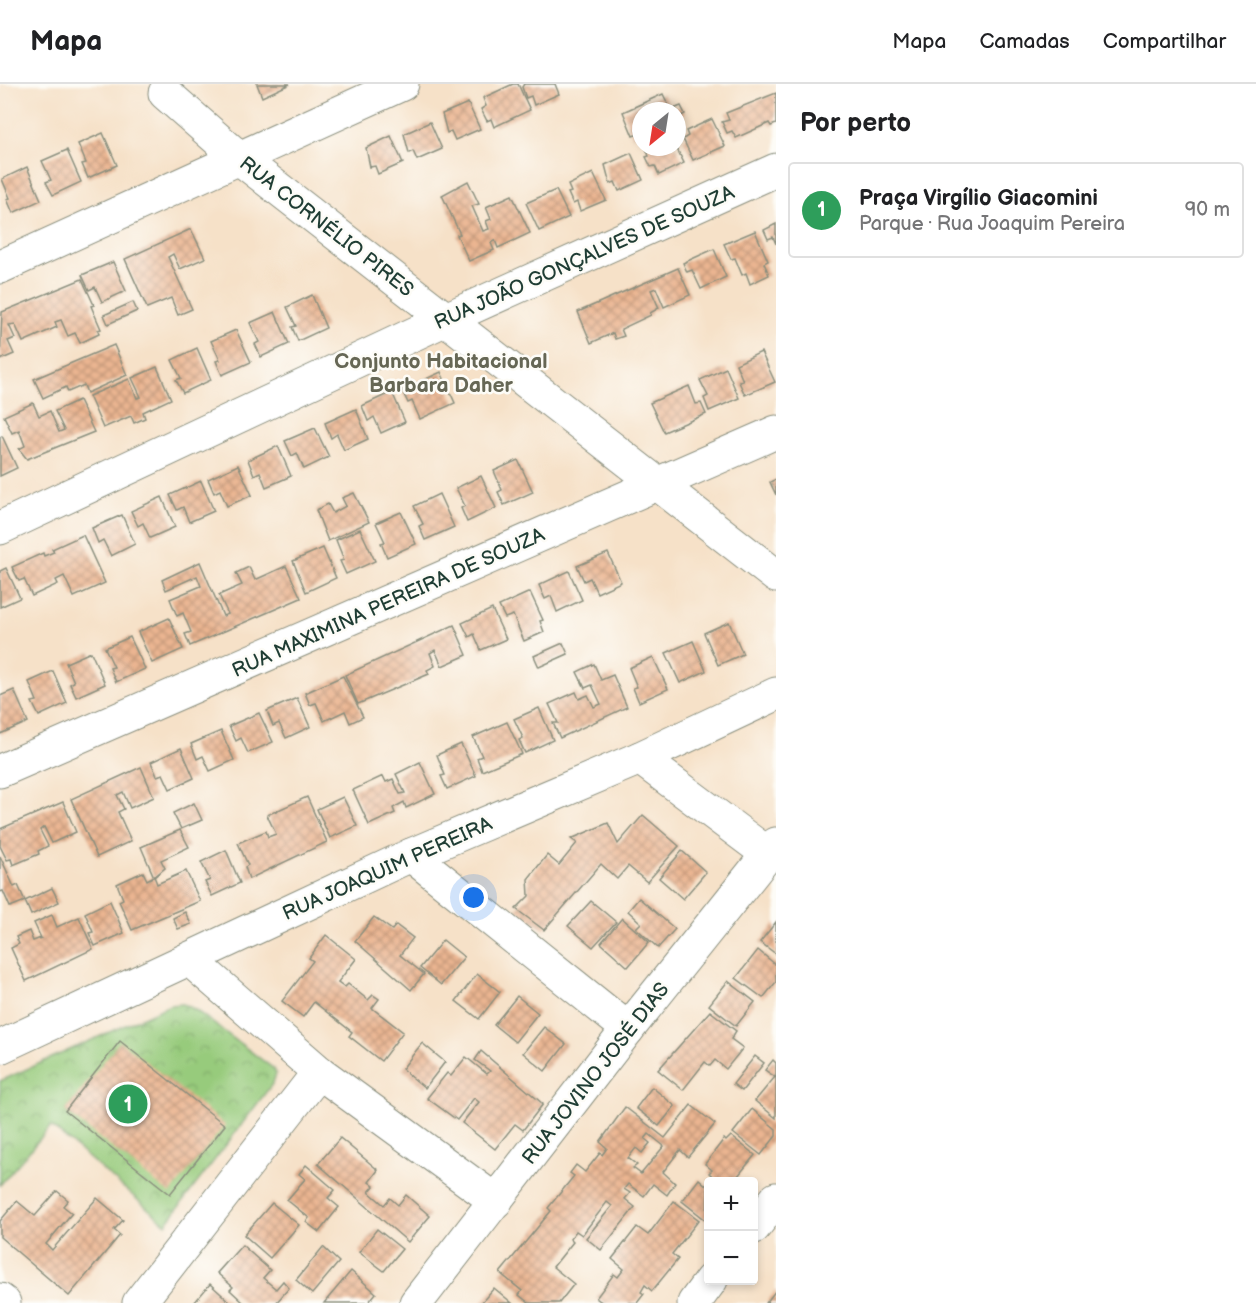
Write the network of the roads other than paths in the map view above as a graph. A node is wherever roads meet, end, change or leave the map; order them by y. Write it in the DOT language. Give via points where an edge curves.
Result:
graph roads {
  1 [pos="402,84"];
  2 [pos="165,93"];
  3 [pos="239,158"];
  4 [pos="776,170"];
  5 [pos="0,267"];
  6 [pos="446,319"];
  7 [pos="776,432"];
  8 [pos="659,484"];
  9 [pos="0,528"];
  10 [pos="776,576"];
  11 [pos="776,694"];
  12 [pos="640,758"];
  13 [pos="0,771"];
  14 [pos="772,849"];
  15 [pos="411,855"];
  16 [pos="189,959"];
  17 [pos="628,1029"];
  18 [pos="1,1045"];
  19 [pos="319,1072"];
  20 [pos="776,1199"];
  21 [pos="496,1201"];
  22 [pos="758,1221"];
  23 [pos="708,1285"];
  24 [pos="0,1300"];
  25 [pos="4,1303"];
  26 [pos="139,1303"];
  27 [pos="416,1303"];
  28 [pos="694,1303"];
  1 -- 3 [label="street"];
  2 -- 3 [label="street, RUA CORNÉLIO PIRES"];
  3 -- 5 [label="street"];
  3 -- 6 [label="street, RUA CORNÉLIO PIRES"];
  4 -- 6 [label="street, RUA JOÃO GONÇALVES DE SOUZA"];
  6 -- 8 [label="street, RUA CORNÉLIO PIRES"];
  6 -- 9 [label="street, RUA JOÃO GONÇALVES DE SOUZA"];
  7 -- 8 [label="street, RUA MAXIMINA PEREIRA DE SOUZA"];
  8 -- 10 [label="street, RUA CORNÉLIO PIRES"];
  8 -- 13 [label="street, RUA MAXIMINA PEREIRA DE SOUZA"];
  11 -- 12 [label="street, RUA JOAQUIM PEREIRA"];
  12 -- 14 [label="street"];
  12 -- 15 [label="street, RUA JOAQUIM PEREIRA"];
  14 -- 17 [label="street, RUA JOVINO JOSÉ DIAS"];
  15 -- 16 [label="street, RUA JOAQUIM PEREIRA"];
  15 -- 17 [label="street"];
  16 -- 18 [label="street, RUA JOAQUIM PEREIRA"];
  16 -- 19 [label="street"];
  17 -- 21 [label="street, RUA JOVINO JOSÉ DIAS"];
  19 -- 21 [label="street"];
  19 -- 26 [label="street"];
  20 -- 22 [label="street"];
  21 -- 27 [label="street, RUA JOVINO JOSÉ DIAS"];
  23 -- 28 [label="street"];
  24 -- 25 [label="street"];
}
